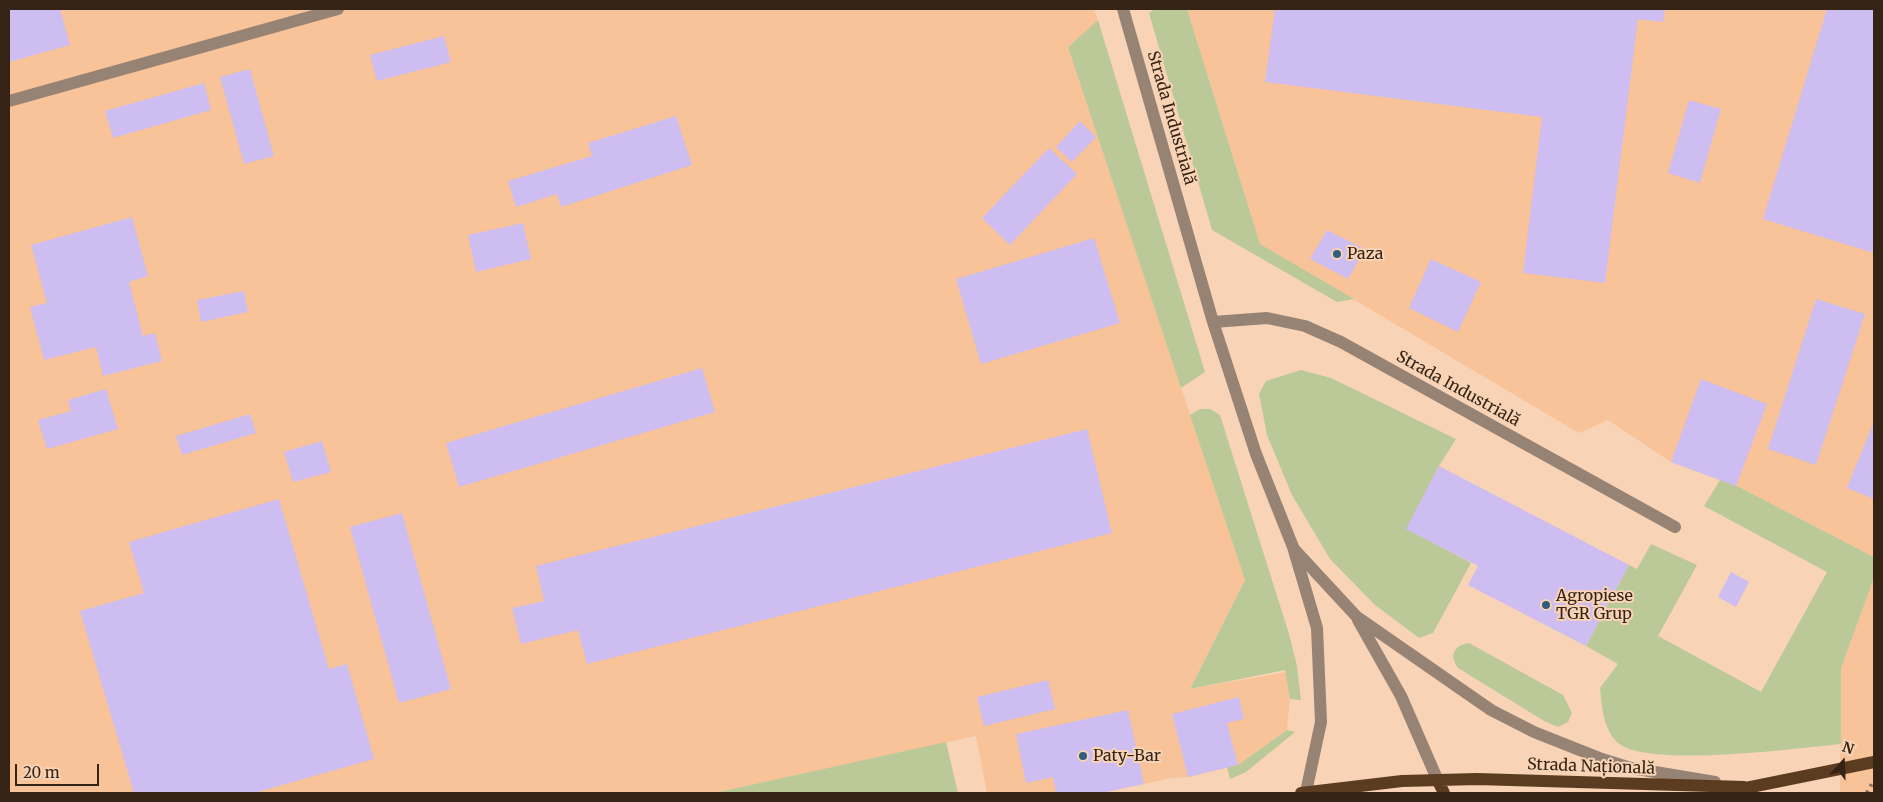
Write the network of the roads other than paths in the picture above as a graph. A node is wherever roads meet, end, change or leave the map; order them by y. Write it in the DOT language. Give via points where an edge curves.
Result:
graph roads {
  1 [pos="338,9"];
  2 [pos="1123,9"];
  3 [pos="9,101"];
  4 [pos="1214,322"];
  5 [pos="1676,527"];
  6 [pos="1292,547"];
  7 [pos="1357,617"];
  8 [pos="1874,762"];
  9 [pos="1438,781"];
  10 [pos="1744,787"];
  11 [pos="1303,793"];
  12 [pos="1444,793"];
  13 [pos="1727,793"];
  1 -- 3 [label="street"];
  2 -- 4 [label="street, Strada Industrială"];
  4 -- 5 [label="street, Strada Industrială" via="1267,318 1305,326 1341,342"];
  4 -- 6 [label="street, Strada Industrială" via="1256,454"];
  6 -- 7 [label="street, Strada Industrială"];
  6 -- 11 [label="street, Strada Industrială" via="1317,628 1321,681 1321,722"];
  7 -- 9 [label="street, Strada Industrială" via="1401,696"];
  7 -- 10 [label="street, Strada Industrială" via="1492,710 1534,732 1631,768"];
  8 -- 10 [label="main road, Strada Națională"];
  9 -- 10 [label="main road, Strada Națională" via="1476,779"];
  9 -- 11 [label="main road, Strada Națională"];
  9 -- 12 [label="main road"];
  10 -- 13 [label="main road, Strada Națională"];
}
